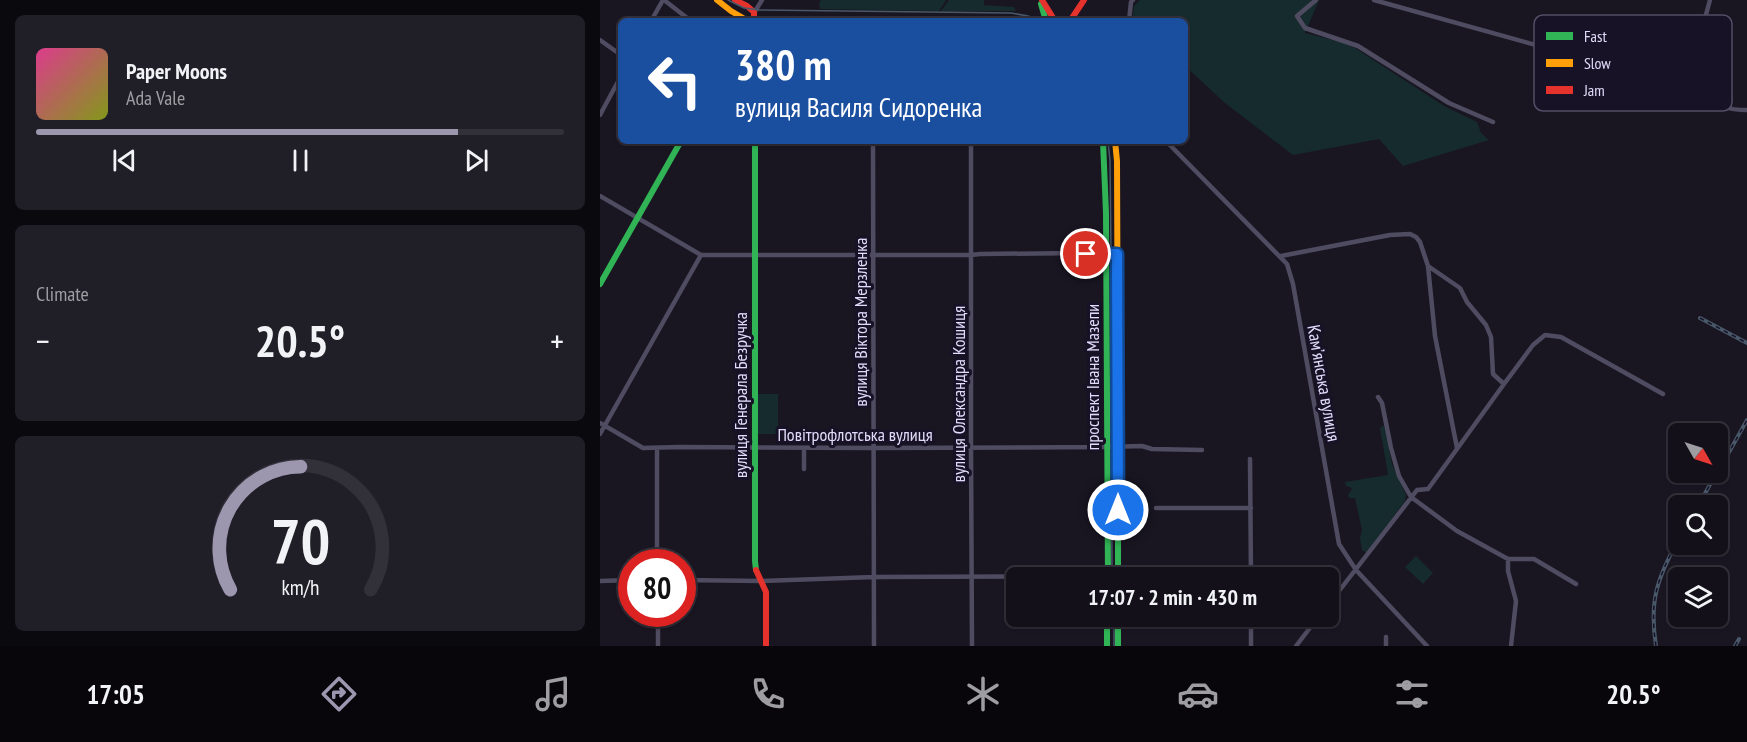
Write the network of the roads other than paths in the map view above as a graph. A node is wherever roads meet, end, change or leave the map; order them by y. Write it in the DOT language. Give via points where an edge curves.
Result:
graph roads {
  1 [pos="664,0"];
  2 [pos="717,0"];
  3 [pos="735,0"];
  4 [pos="762,0"];
  5 [pos="1041,0"];
  6 [pos="1084,0"];
  7 [pos="1133,0"];
  8 [pos="1316,0"];
  9 [pos="1374,0"];
  10 [pos="1403,0"];
  11 [pos="1710,0"];
  12 [pos="1399,6"];
  13 [pos="754,12"];
  14 [pos="1706,15"];
  15 [pos="653,18"];
  16 [pos="687,18"];
  17 [pos="744,18"];
  18 [pos="751,18"];
  19 [pos="754,18"];
  20 [pos="1045,18"];
  21 [pos="1053,18"];
  22 [pos="1072,18"];
  23 [pos="1129,18"];
  24 [pos="600,40"];
  25 [pos="1534,44"];
  26 [pos="618,53"];
  27 [pos="618,82"];
  28 [pos="1732,108"];
  29 [pos="1747,110"];
  30 [pos="600,115"];
  31 [pos="1493,122"];
  32 [pos="679,144"];
  33 [pos="755,144"];
  34 [pos="873,144"];
  35 [pos="971,144"];
  36 [pos="1103,144"];
  37 [pos="1115,144"];
  38 [pos="1169,144"];
  39 [pos="600,196"];
  40 [pos="637,218"];
  41 [pos="1106,254"];
  42 [pos="1117,254"];
  43 [pos="701,255"];
  44 [pos="756,255"];
  45 [pos="874,255"];
  46 [pos="971,255"];
  47 [pos="1281,256"];
  48 [pos="1428,266"];
  49 [pos="600,284"];
  50 [pos="1504,384"];
  51 [pos="1663,394"];
  52 [pos="1378,397"];
  53 [pos="602,424"];
  54 [pos="600,434"];
  55 [pos="970,447"];
  56 [pos="1106,447"];
  57 [pos="1118,447"];
  58 [pos="657,448"];
  59 [pos="755,448"];
  60 [pos="804,448"];
  61 [pos="873,448"];
  62 [pos="1457,448"];
  63 [pos="1202,450"];
  64 [pos="1250,459"];
  65 [pos="804,470"];
  66 [pos="1411,497"];
  67 [pos="1156,508"];
  68 [pos="1251,508"];
  69 [pos="657,549"];
  70 [pos="1508,559"];
  71 [pos="1108,567"];
  72 [pos="1118,567"];
  73 [pos="1251,567"];
  74 [pos="1356,570"];
  75 [pos="973,576"];
  76 [pos="1006,576"];
  77 [pos="874,577"];
  78 [pos="618,580"];
  79 [pos="696,580"];
  80 [pos="600,581"];
  81 [pos="762,581"];
  82 [pos="1576,584"];
  83 [pos="1339,591"];
  84 [pos="658,627"];
  85 [pos="1107,627"];
  86 [pos="1118,627"];
  87 [pos="1251,627"];
  88 [pos="1311,627"];
  89 [pos="1386,637"];
  90 [pos="658,646"];
  91 [pos="766,646"];
  92 [pos="874,646"];
  93 [pos="972,646"];
  94 [pos="1107,646"];
  95 [pos="1118,646"];
  96 [pos="1251,646"];
  97 [pos="1296,646"];
  98 [pos="1386,646"];
  99 [pos="1427,646"];
  100 [pos="1511,646"];
  1 -- 15 [label="street"];
  1 -- 16 [label="street"];
  2 -- 17 [label="main road"];
  3 -- 13 [label="main road"];
  4 -- 13 [label="street"];
  5 -- 20 [label="main road"];
  5 -- 21 [label="main road"];
  6 -- 22 [label="main road"];
  7 -- 23 [label="street"];
  8 -- 31 [label="street" via="1297,16 1305,28 1358,46 1449,103"];
  9 -- 12 [label="street"];
  10 -- 12 [label="street"];
  11 -- 14 [label="street"];
  12 -- 25 [label="street"];
  13 -- 18 [label="street"];
  13 -- 19 [label="main road"];
  24 -- 26 [label="street"];
  27 -- 30 [label="street"];
  28 -- 29 [label="street"];
  32 -- 40 [label="main road"];
  33 -- 44 [label="main road, вулиця Генерала Безручка"];
  34 -- 45 [label="street, вулиця Віктора Мерзленка"];
  35 -- 46 [label="street, вулиця Олександра Кошиця"];
  36 -- 41 [label="main road, проспект Івана Мазепи"];
  37 -- 42 [label="main road, проспект Івана Мазепи"];
  38 -- 47 [label="street, Камʼянська вулиця"];
  39 -- 40 [label="street"];
  40 -- 43 [label="street"];
  40 -- 49 [label="main road"];
  41 -- 42 [label="street"];
  41 -- 46 [label="street"];
  41 -- 56 [label="main road, проспект Івана Мазепи"];
  42 -- 57 [label="main road, проспект Івана Мазепи"];
  43 -- 44 [label="street"];
  43 -- 53 [label="street"];
  44 -- 45 [label="street"];
  44 -- 59 [label="main road, вулиця Генерала Безручка"];
  45 -- 46 [label="street"];
  45 -- 61 [label="street, вулиця Віктора Мерзленка"];
  46 -- 55 [label="street, вулиця Олександра Кошиця"];
  47 -- 48 [label="street" via="1410,234 1420,242"];
  47 -- 74 [label="street, Камʼянська вулиця" via="1290,269 1338,544"];
  48 -- 50 [label="street" via="1460,288 1485,325 1491,337 1493,374"];
  48 -- 62 [label="street" via="1435,336"];
  50 -- 51 [label="street" via="1545,335 1561,337"];
  50 -- 62 [label="street"];
  52 -- 66 [label="street" via="1399,476"];
  53 -- 54 [label="street"];
  53 -- 58 [label="street, Повітрофлотська вулиця" via="643,448"];
  55 -- 56 [label="street, Повітрофлотська вулиця"];
  55 -- 61 [label="street, Повітрофлотська вулиця"];
  55 -- 75 [label="street, вулиця Олександра Кошиця"];
  56 -- 57 [label="street, Повітрофлотська вулиця"];
  56 -- 71 [label="main road, проспект Івана Мазепи"];
  57 -- 63 [label="street, Повітрофлотська вулиця"];
  57 -- 72 [label="main road, проспект Івана Мазепи"];
  58 -- 59 [label="street, Повітрофлотська вулиця"];
  58 -- 69 [label="street"];
  59 -- 60 [label="street, Повітрофлотська вулиця"];
  59 -- 81 [label="main road, вулиця Генерала Безручка" via="755,561"];
  60 -- 61 [label="street, Повітрофлотська вулиця"];
  60 -- 65 [label="street"];
  61 -- 77 [label="street, вулиця Віктора Мерзленка"];
  62 -- 66 [label="street" via="1428,489 1417,490"];
  64 -- 68 [label="street"];
  66 -- 70 [label="street" via="1457,531"];
  66 -- 74 [label="street"];
  67 -- 68 [label="street"];
  68 -- 73 [label="street"];
  70 -- 82 [label="street" via="1534,559"];
  70 -- 100 [label="street" via="1516,601"];
  74 -- 83 [label="street"];
  74 -- 99 [label="street, Камʼянська вулиця"];
  75 -- 76 [label="street"];
  75 -- 77 [label="street"];
  75 -- 93 [label="street, вулиця Олександра Кошиця"];
  77 -- 81 [label="street"];
  77 -- 92 [label="street, вулиця Віктора Мерзленка"];
  78 -- 80 [label="street"];
  79 -- 81 [label="street"];
  81 -- 91 [label="main road, вулиця Генерала Безручка" via="766,592"];
  84 -- 90 [label="street"];
  85 -- 94 [label="main road"];
  86 -- 95 [label="main road"];
  87 -- 96 [label="street"];
  88 -- 97 [label="street"];
  89 -- 98 [label="street"];
}
